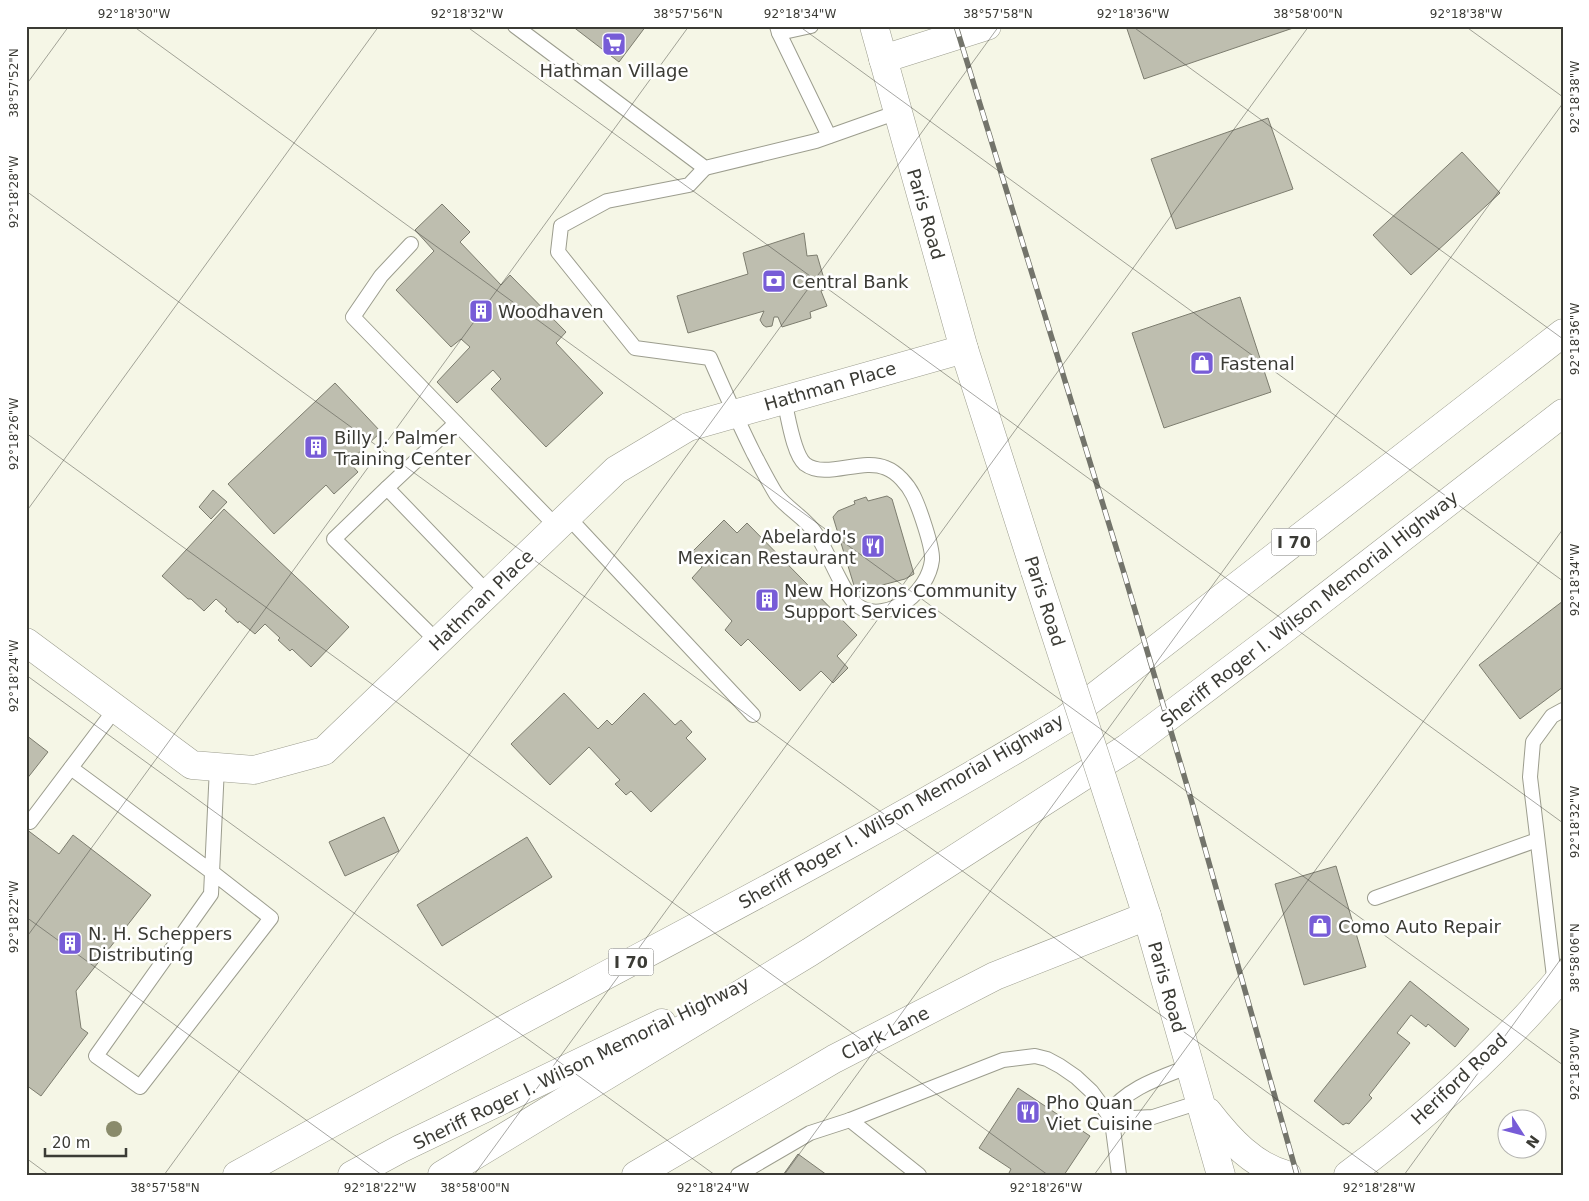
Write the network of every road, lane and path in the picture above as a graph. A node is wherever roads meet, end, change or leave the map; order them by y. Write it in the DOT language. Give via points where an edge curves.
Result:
graph roads {
  1 [pos="515,26"];
  2 [pos="811,26"];
  3 [pos="874,26"];
  4 [pos="987,26"];
  5 [pos="778,30"];
  6 [pos="883,59"];
  7 [pos="898,112"];
  8 [pos="829,136"];
  9 [pos="705,168"];
  10 [pos="411,244"];
  11 [pos="1563,333"];
  12 [pos="964,349"];
  13 [pos="784,400"];
  14 [pos="1563,413"];
  15 [pos="733,414"];
  16 [pos="456,423"];
  17 [pos="387,488"];
  18 [pos="562,522"];
  19 [pos="488,593"];
  20 [pos="26,642"];
  21 [pos="438,642"];
  22 [pos="116,708"];
  23 [pos="1563,710"];
  24 [pos="753,715"];
  25 [pos="217,767"];
  26 [pos="71,768"];
  27 [pos="30,822"];
  28 [pos="1536,840"];
  29 [pos="212,872"];
  30 [pos="1375,898"];
  31 [pos="1147,916"];
  32 [pos="810,952"];
  33 [pos="1559,980"];
  34 [pos="1190,1066"];
  35 [pos="1200,1102"];
  36 [pos="1108,1114"];
  37 [pos="850,1120"];
  38 [pos="1358,1167"];
  39 [pos="237,1175"];
  40 [pos="352,1175"];
  41 [pos="442,1175"];
  42 [pos="636,1175"];
  43 [pos="738,1175"];
  44 [pos="919,1175"];
  45 [pos="1119,1175"];
  46 [pos="1221,1175"];
  47 [pos="1287,1175"];
  48 [pos="1328,1175"];
  1 -- 9 [label="lane"];
  2 -- 5 [label="lane"];
  3 -- 6 [label="main road, Paris Road"];
  4 -- 6 [label="main road"];
  5 -- 8 [label="lane"];
  6 -- 7 [label="main road, Paris Road"];
  7 -- 8 [label="lane"];
  7 -- 12 [label="main road, Paris Road"];
  8 -- 9 [label="lane"];
  9 -- 15 [label="lane" via="689,185 607,201 561,226 558,252 635,348 710,358"];
  10 -- 16 [label="lane" via="381,276 353,317"];
  11 -- 39 [label="main road, Sheriff Roger I. Wilson Memorial Highway / I 70" via="1066,718 838,850"];
  12 -- 13 [label="main road, Hathman Place"];
  12 -- 31 [label="main road, Paris Road, bridge"];
  13 -- 15 [label="main road, Hathman Place"];
  13 -- 15 [label="lane" via="798,454 805,463 817,469 869,464 887,468 912,494 924,524 932,558 929,572 917,594 899,606 879,612 867,611 849,595 816,532 778,496 769,483"];
  14 -- 32 [label="main road, Sheriff Roger I. Wilson Memorial Highway" via="1127,748"];
  15 -- 18 [label="main road, Hathman Place" via="688,426 616,470"];
  16 -- 17 [label="lane"];
  16 -- 18 [label="lane"];
  17 -- 19 [label="lane"];
  17 -- 21 [label="lane" via="334,539"];
  18 -- 19 [label="main road, Hathman Place"];
  18 -- 24 [label="lane"];
  19 -- 21 [label="main road, Hathman Place"];
  20 -- 22 [label="main road, Hathman Place"];
  21 -- 25 [label="main road, Hathman Place" via="324,751 254,770"];
  22 -- 25 [label="main road, Hathman Place" via="192,765"];
  22 -- 26 [label="lane"];
  23 -- 28 [label="lane" via="1552,716 1532,742 1530,777"];
  25 -- 29 [label="lane"];
  26 -- 27 [label="lane"];
  26 -- 29 [label="lane"];
  28 -- 30 [label="lane"];
  28 -- 33 [label="lane"];
  29 -- 29 [label="lane" via="212,894 96,1056 140,1087 271,918"];
  31 -- 34 [label="main road, Paris Road"];
  31 -- 42 [label="main road, Clark Lane" via="995,976 834,1059"];
  32 -- 40 [label="main road, Sheriff Roger I. Wilson Memorial Highway"];
  32 -- 41 [label="main road"];
  33 -- 38 [label="main road, Heriford Road" via="1486,1057"];
  34 -- 35 [label="main road, Paris Road"];
  34 -- 36 [label="lane" via="1142,1085 1115,1104"];
  35 -- 36 [label="lane" via="1153,1117"];
  35 -- 46 [label="main road, Paris Road"];
  35 -- 47 [label="main road" via="1226,1136 1243,1151"];
  36 -- 37 [label="lane" via="1076,1077 1035,1056 1003,1060"];
  36 -- 45 [label="lane"];
  37 -- 43 [label="lane" via="810,1133"];
  37 -- 44 [label="lane"];
  38 -- 48 [label="main road, Heriford Road"];
}
